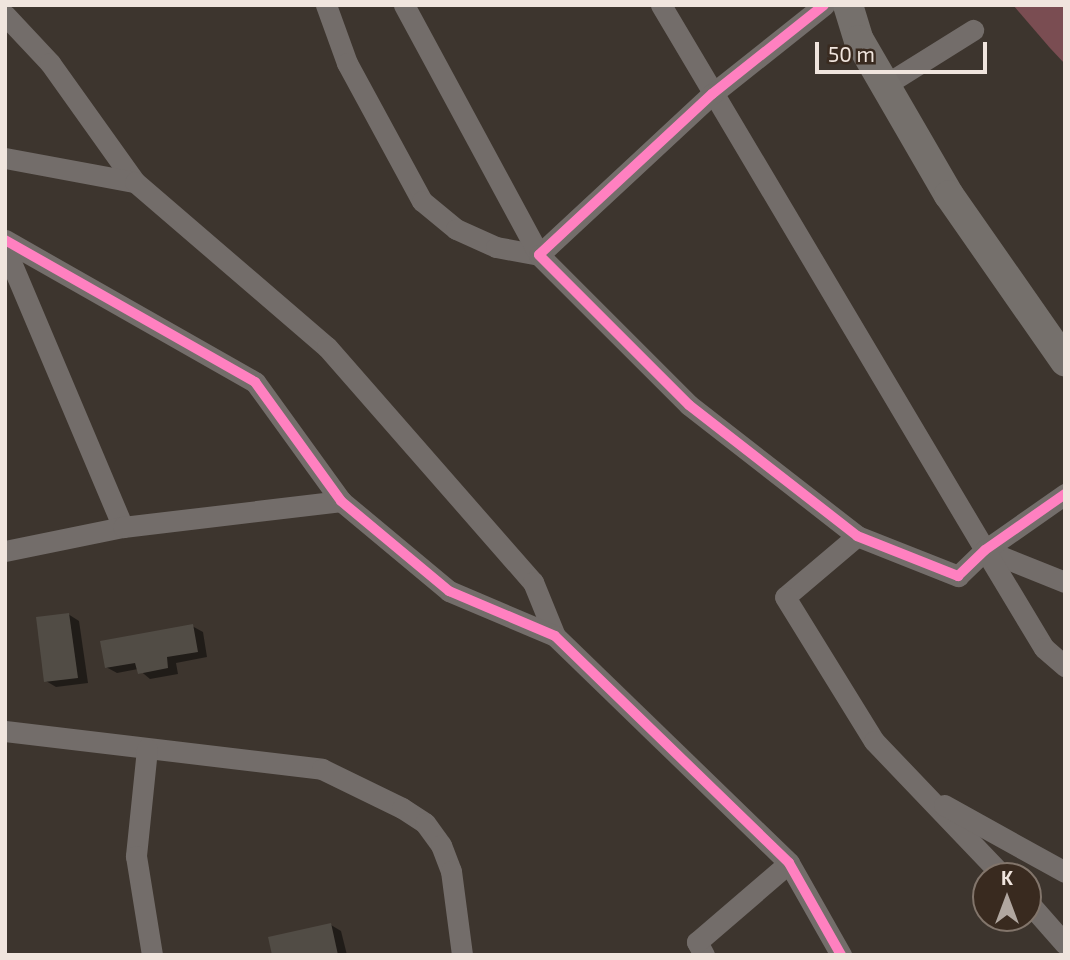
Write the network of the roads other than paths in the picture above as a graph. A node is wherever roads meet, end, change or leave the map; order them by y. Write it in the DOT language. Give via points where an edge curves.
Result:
graph roads {
  1 [pos="326,5"];
  2 [pos="404,5"];
  3 [pos="661,5"];
  4 [pos="824,5"];
  5 [pos="848,5"];
  6 [pos="5,15"];
  7 [pos="973,30"];
  8 [pos="885,85"];
  9 [pos="712,94"];
  10 [pos="5,158"];
  11 [pos="135,182"];
  12 [pos="5,240"];
  13 [pos="5,248"];
  14 [pos="539,255"];
  15 [pos="1065,361"];
  16 [pos="1065,494"];
  17 [pos="341,501"];
  18 [pos="123,527"];
  19 [pos="857,536"];
  20 [pos="985,550"];
  21 [pos="5,551"];
  22 [pos="1065,582"];
  23 [pos="555,636"];
  24 [pos="1065,666"];
  25 [pos="5,731"];
  26 [pos="147,749"];
  27 [pos="925,794"];
  28 [pos="990,862"];
  29 [pos="789,863"];
  30 [pos="1065,872"];
  31 [pos="1042,911"];
  32 [pos="1058,921"];
  33 [pos="1065,944"];
  34 [pos="152,955"];
  35 [pos="462,955"];
  36 [pos="704,955"];
  37 [pos="841,955"];
  1 -- 14 [label="street" via="348,62 422,201 466,234 496,247"];
  2 -- 14 [label="street"];
  3 -- 9 [label="street"];
  4 -- 9 [label="street"];
  5 -- 8 [label="street" via="859,40"];
  6 -- 11 [label="street" via="50,63"];
  7 -- 8 [label="street"];
  8 -- 15 [label="street" via="949,195"];
  9 -- 14 [label="street"];
  9 -- 20 [label="street"];
  10 -- 11 [label="street"];
  11 -- 23 [label="street" via="327,347 533,582"];
  12 -- 17 [label="street" via="255,382"];
  13 -- 18 [label="street"];
  14 -- 19 [label="street" via="689,405"];
  16 -- 20 [label="street"];
  17 -- 18 [label="street"];
  17 -- 23 [label="street" via="449,591"];
  18 -- 21 [label="street"];
  19 -- 20 [label="street" via="958,576"];
  19 -- 27 [label="street" via="785,597 874,741"];
  20 -- 22 [label="street"];
  20 -- 24 [label="street" via="1044,648"];
  23 -- 29 [label="street"];
  25 -- 26 [label="street"];
  26 -- 34 [label="street" via="136,856"];
  26 -- 35 [label="street" via="322,769 425,823 441,845 451,871"];
  27 -- 28 [label="street"];
  27 -- 30 [label="street"];
  29 -- 36 [label="street" via="697,942"];
  29 -- 37 [label="street"];
  31 -- 32 [label="street"];
  32 -- 33 [label="street"];
}
